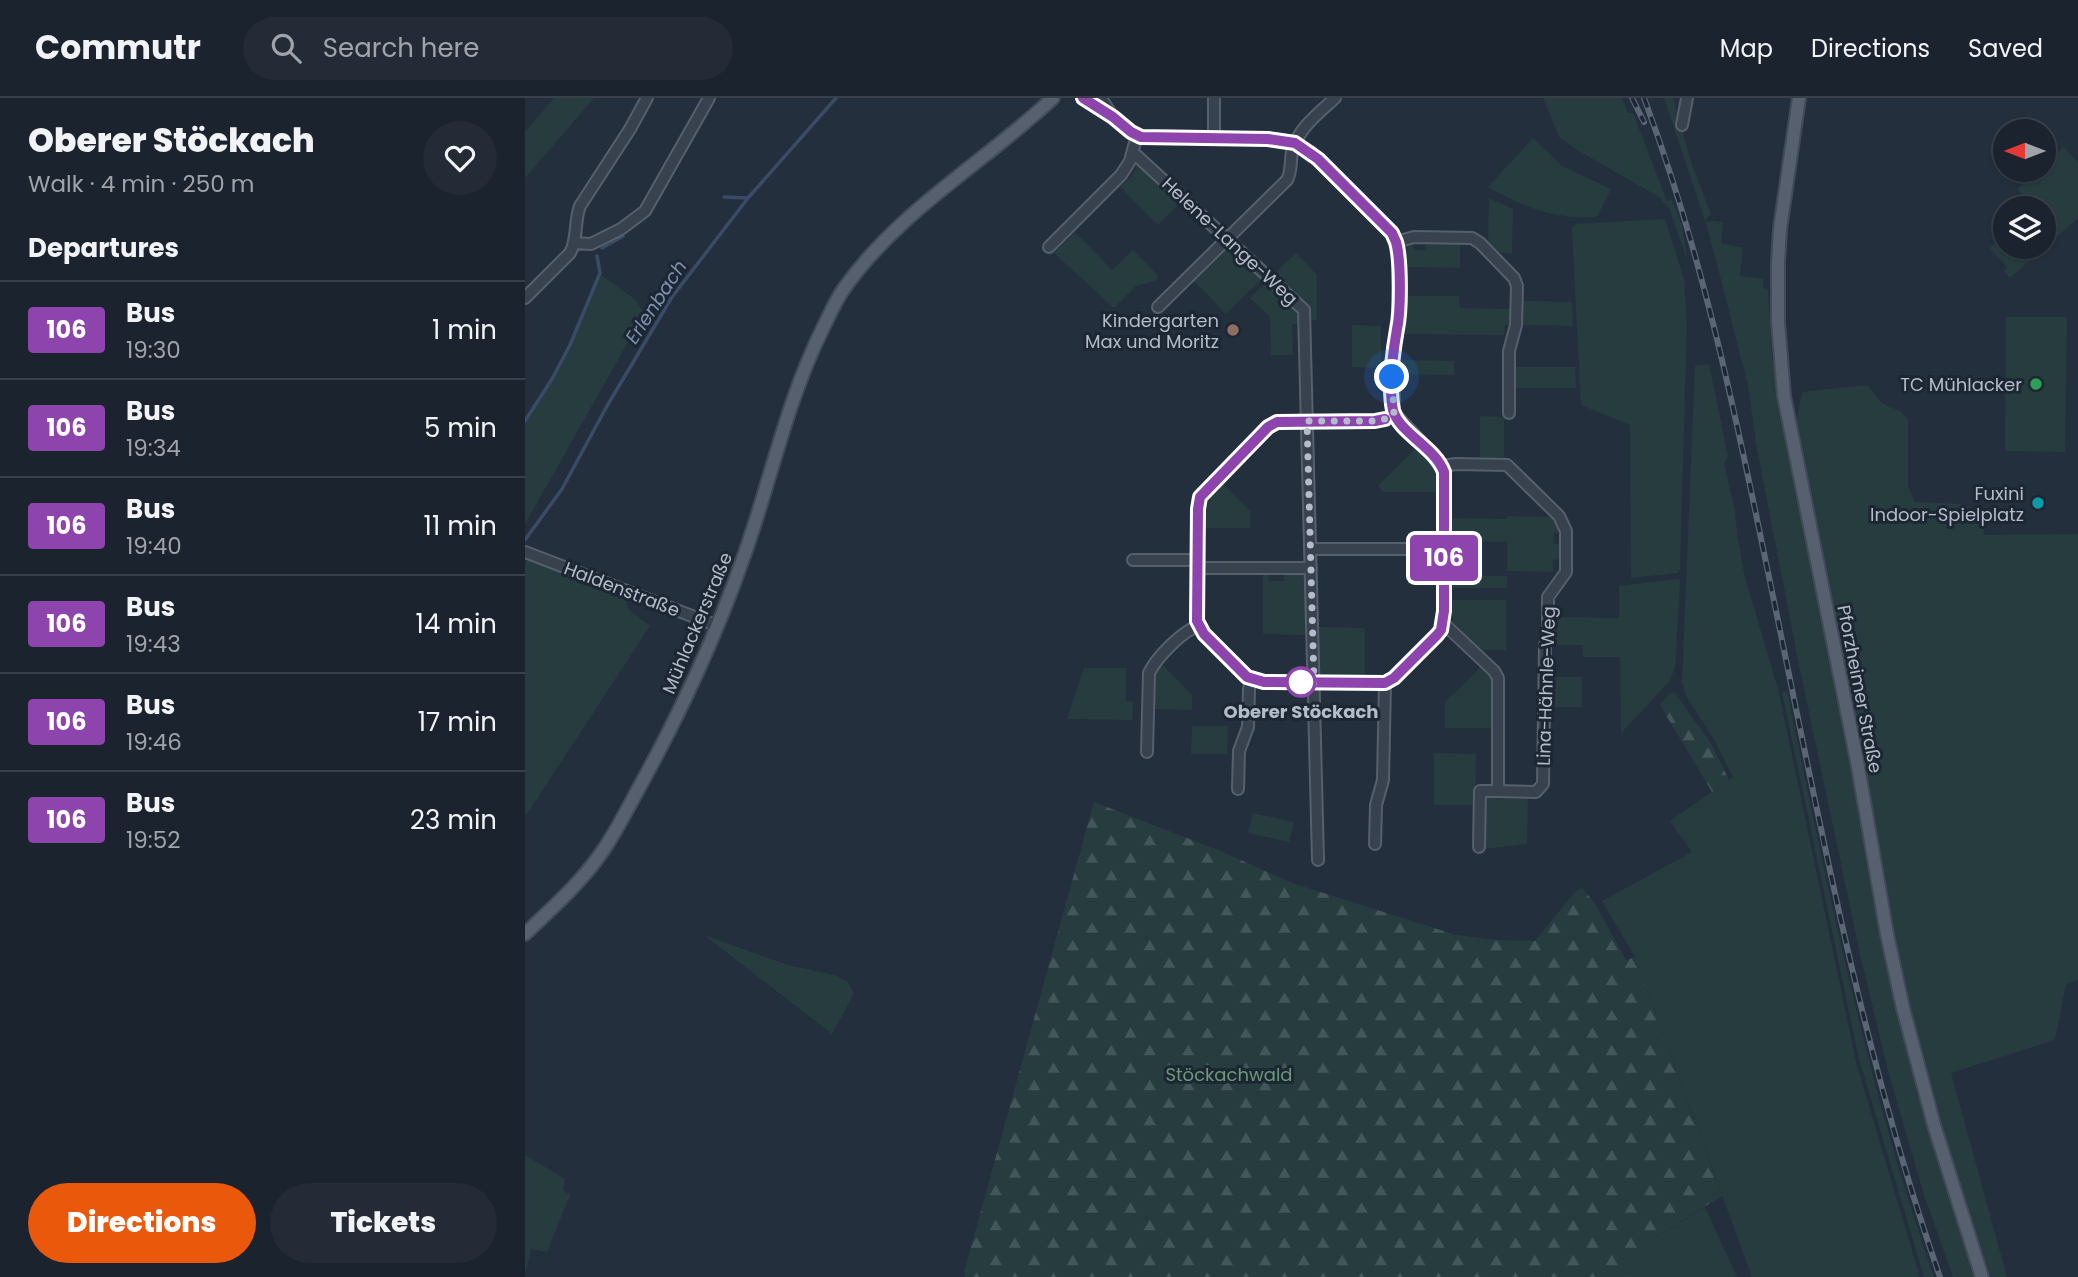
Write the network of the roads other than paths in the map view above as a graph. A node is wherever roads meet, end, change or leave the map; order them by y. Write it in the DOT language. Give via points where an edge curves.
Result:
graph roads {
  1 [pos="647,98"];
  2 [pos="709,98"];
  3 [pos="1053,98"];
  4 [pos="1083,98"];
  5 [pos="1101,98"];
  6 [pos="1214,98"];
  7 [pos="1335,98"];
  8 [pos="1687,98"];
  9 [pos="1799,98"];
  10 [pos="1113,117"];
  11 [pos="1682,125"];
  12 [pos="1137,135"];
  13 [pos="1214,138"];
  14 [pos="1295,143"];
  15 [pos="1132,154"];
  16 [pos="1228,240"];
  17 [pos="1396,242"];
  18 [pos="574,243"];
  19 [pos="1049,247"];
  20 [pos="525,298"];
  21 [pos="1158,307"];
  22 [pos="1509,413"];
  23 [pos="1394,414"];
  24 [pos="1307,421"];
  25 [pos="1442,466"];
  26 [pos="1310,549"];
  27 [pos="1444,549"];
  28 [pos="528,553"];
  29 [pos="1133,561"];
  30 [pos="1197,564"];
  31 [pos="1311,568"];
  32 [pos="1443,623"];
  33 [pos="719,626"];
  34 [pos="1199,626"];
  35 [pos="1251,680"];
  36 [pos="1314,683"];
  37 [pos="1385,683"];
  38 [pos="1147,752"];
  39 [pos="1238,789"];
  40 [pos="1498,791"];
  41 [pos="1375,844"];
  42 [pos="1479,847"];
  43 [pos="1318,860"];
  44 [pos="525,934"];
  45 [pos="1982,1277"];
  1 -- 18 [label="street" via="580,205"];
  2 -- 18 [label="street" via="645,211 591,244"];
  3 -- 33 [label="main road, Mühlackerstraße" via="913,213 842,292 793,396"];
  4 -- 10 [label="street"];
  5 -- 10 [label="street"];
  6 -- 13 [label="street"];
  7 -- 14 [label="street" via="1306,125"];
  8 -- 11 [label="street"];
  9 -- 45 [label="main road, Pforzheimer Straße" via="1778,263 1784,396 1898,983 1934,1125"];
  10 -- 12 [label="street"];
  12 -- 13 [label="street"];
  12 -- 15 [label="street"];
  13 -- 14 [label="street"];
  14 -- 16 [label="street" via="1287,180"];
  14 -- 17 [label="street" via="1318,159"];
  15 -- 16 [label="street, Helene-Lange-Weg"];
  15 -- 19 [label="street" via="1121,175"];
  16 -- 21 [label="street"];
  16 -- 24 [label="street, Helene-Lange-Weg" via="1304,310"];
  17 -- 22 [label="street" via="1414,237 1472,238 1514,278 1517,317 1509,351"];
  17 -- 23 [label="street"];
  18 -- 20 [label="street" via="570,253"];
  23 -- 24 [label="street" via="1375,421"];
  23 -- 25 [label="street"];
  24 -- 26 [label="street, Helene-Lange-Weg"];
  24 -- 30 [label="street" via="1283,421 1268,427 1202,492"];
  25 -- 27 [label="street"];
  25 -- 40 [label="street, Lina-Hähnle-Weg" via="1507,465 1559,516 1566,531 1566,572 1549,597 1543,784 1536,792"];
  26 -- 27 [label="street"];
  26 -- 31 [label="street, Helene-Lange-Weg"];
  27 -- 32 [label="street"];
  28 -- 33 [label="street, Haldenstraße"];
  29 -- 30 [label="street"];
  30 -- 31 [label="street"];
  30 -- 34 [label="street"];
  31 -- 36 [label="street, Helene-Lange-Weg"];
  32 -- 37 [label="street" via="1437,635"];
  32 -- 40 [label="street" via="1498,678"];
  33 -- 44 [label="main road, Mühlackerstraße" via="674,723 604,850"];
  34 -- 35 [label="street"];
  34 -- 38 [label="street" via="1187,631 1149,673"];
  35 -- 36 [label="street"];
  35 -- 39 [label="street" via="1248,727 1239,751"];
  36 -- 37 [label="street"];
  36 -- 43 [label="street, Helene-Lange-Weg"];
  37 -- 41 [label="street" via="1384,780 1376,805"];
  40 -- 42 [label="street" via="1480,791"];
}
